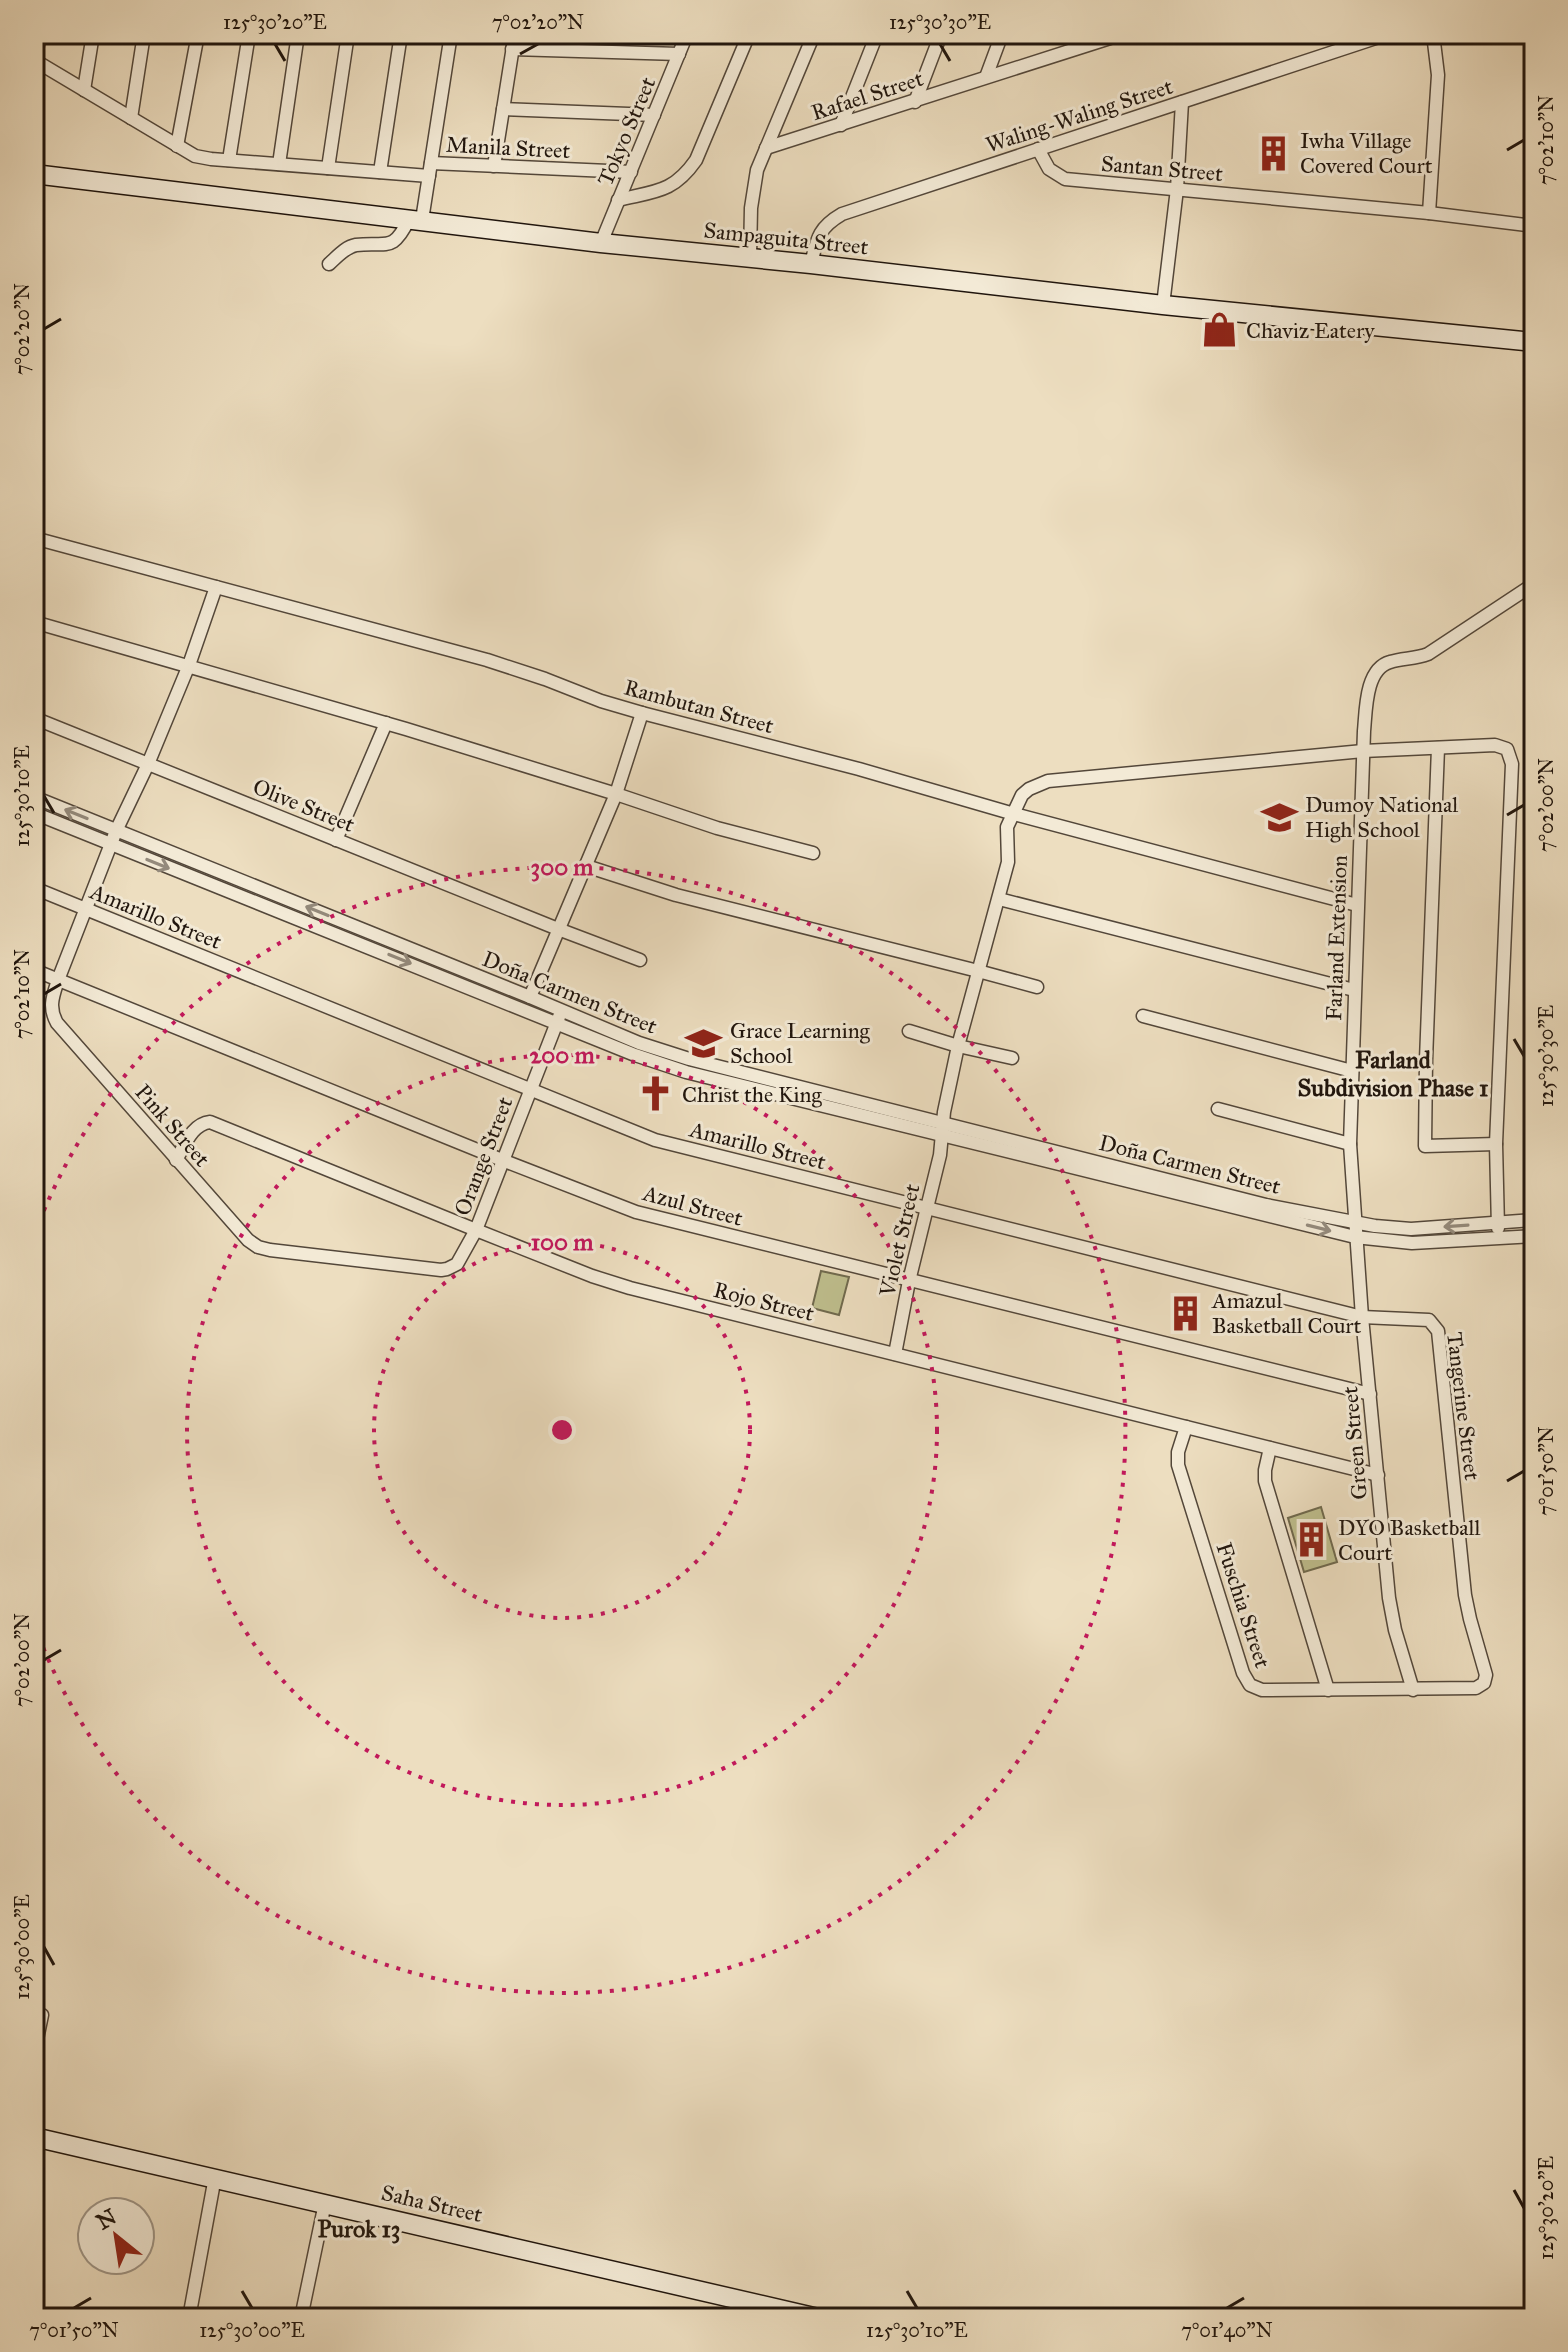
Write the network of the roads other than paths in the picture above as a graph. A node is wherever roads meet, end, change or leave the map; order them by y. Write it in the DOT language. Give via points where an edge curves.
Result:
graph roads {
  1 [pos="40,34"];
  2 [pos="93,34"];
  3 [pos="144,34"];
  4 [pos="198,34"];
  5 [pos="249,34"];
  6 [pos="298,34"];
  7 [pos="348,34"];
  8 [pos="401,34"];
  9 [pos="451,34"];
  10 [pos="515,34"];
  11 [pos="687,34"];
  12 [pos="749,34"];
  13 [pos="814,34"];
  14 [pos="877,34"];
  15 [pos="941,34"];
  16 [pos="1002,34"];
  17 [pos="1115,34"];
  18 [pos="1388,34"];
  19 [pos="1433,34"];
  20 [pos="512,49"];
  21 [pos="679,54"];
  22 [pos="35,61"];
  23 [pos="986,77"];
  24 [pos="84,90"];
  25 [pos="915,102"];
  26 [pos="1182,102"];
  27 [pos="503,109"];
  28 [pos="654,115"];
  29 [pos="131,118"];
  30 [pos="841,125"];
  31 [pos="177,146"];
  32 [pos="766,148"];
  33 [pos="1038,149"];
  34 [pos="229,160"];
  35 [pos="279,164"];
  36 [pos="494,166"];
  37 [pos="328,168"];
  38 [pos="430,170"];
  39 [pos="380,172"];
  40 [pos="631,172"];
  41 [pos="34,174"];
  42 [pos="1177,189"];
  43 [pos="618,200"];
  44 [pos="1429,213"];
  45 [pos="416,220"];
  46 [pos="1534,226"];
  47 [pos="601,243"];
  48 [pos="750,258"];
  49 [pos="329,264"];
  50 [pos="811,264"];
  51 [pos="1163,305"];
  52 [pos="1534,342"];
  53 [pos="34,538"];
  54 [pos="1534,584"];
  55 [pos="216,587"];
  56 [pos="34,622"];
  57 [pos="189,665"];
  58 [pos="642,713"];
  59 [pos="34,718"];
  60 [pos="386,723"];
  61 [pos="1438,748"];
  62 [pos="1363,751"];
  63 [pos="148,764"];
  64 [pos="616,794"];
  65 [pos="34,797"];
  66 [pos="34,813"];
  67 [pos="1014,814"];
  68 [pos="116,831"];
  69 [pos="336,840"];
  70 [pos="111,845"];
  71 [pos="813,853"];
  72 [pos="586,866"];
  73 [pos="34,888"];
  74 [pos="999,899"];
  75 [pos="1357,905"];
  76 [pos="87,910"];
  77 [pos="558,929"];
  78 [pos="640,960"];
  79 [pos="34,970"];
  80 [pos="978,971"];
  81 [pos="58,980"];
  82 [pos="1037,987"];
  83 [pos="1354,990"];
  84 [pos="530,997"];
  85 [pos="559,1016"];
  86 [pos="1143,1016"];
  87 [pos="909,1031"];
  88 [pos="958,1046"];
  89 [pos="1012,1058"];
  90 [pos="1352,1071"];
  91 [pos="530,1090"];
  92 [pos="1218,1109"];
  93 [pos="942,1129"];
  94 [pos="1350,1144"];
  95 [pos="1496,1144"];
  96 [pos="176,1160"];
  97 [pos="502,1160"];
  98 [pos="1180,1188"];
  99 [pos="927,1206"];
  100 [pos="1534,1220"];
  101 [pos="1355,1222"];
  102 [pos="1498,1223"];
  103 [pos="476,1230"];
  104 [pos="1534,1236"];
  105 [pos="1355,1237"];
  106 [pos="1498,1239"];
  107 [pos="453,1267"];
  108 [pos="909,1281"];
  109 [pos="1362,1317"];
  110 [pos="895,1354"];
  111 [pos="1370,1394"];
  112 [pos="1186,1427"];
  113 [pos="1270,1448"];
  114 [pos="1378,1475"];
  115 [pos="1328,1690"];
  116 [pos="1413,1690"];
  117 [pos="42,2015"];
  118 [pos="34,2054"];
  119 [pos="34,2137"];
  120 [pos="215,2177"];
  121 [pos="325,2203"];
  122 [pos="189,2318"];
  123 [pos="301,2318"];
  124 [pos="818,2318"];
  1 -- 22 [label="street"];
  2 -- 24 [label="street"];
  3 -- 29 [label="street"];
  4 -- 31 [label="street"];
  5 -- 34 [label="street"];
  6 -- 35 [label="street"];
  7 -- 37 [label="street"];
  8 -- 39 [label="street"];
  9 -- 38 [label="street"];
  10 -- 20 [label="street"];
  11 -- 21 [label="street, Tokyo Street"];
  12 -- 43 [label="street" via="685,175 667,188"];
  13 -- 32 [label="street"];
  14 -- 30 [label="street"];
  15 -- 25 [label="street"];
  16 -- 23 [label="street"];
  17 -- 23 [label="street, Rafael Street"];
  18 -- 26 [label="street, Waling-Waling Street"];
  19 -- 44 [label="street" via="1438,75"];
  20 -- 21 [label="street"];
  20 -- 27 [label="street"];
  21 -- 28 [label="street, Tokyo Street"];
  22 -- 24 [label="street, Manila Street"];
  23 -- 25 [label="street, Rafael Street"];
  24 -- 29 [label="street, Manila Street"];
  25 -- 30 [label="street, Rafael Street"];
  26 -- 33 [label="street, Waling-Waling Street"];
  26 -- 42 [label="street"];
  27 -- 28 [label="street"];
  27 -- 36 [label="street"];
  28 -- 40 [label="street, Tokyo Street"];
  29 -- 31 [label="street, Manila Street"];
  30 -- 32 [label="street, Rafael Street"];
  31 -- 34 [label="street, Manila Street" via="195,156"];
  32 -- 48 [label="street" via="753,189"];
  33 -- 42 [label="street, Santan Street" via="1049,169 1065,179"];
  33 -- 50 [label="street, Waling-Waling Street" via="842,214 822,229"];
  34 -- 35 [label="street, Manila Street"];
  35 -- 37 [label="street, Manila Street"];
  36 -- 38 [label="street, Manila Street"];
  36 -- 40 [label="street, Manila Street"];
  37 -- 39 [label="street, Manila Street"];
  38 -- 39 [label="street, Manila Street"];
  38 -- 45 [label="street"];
  40 -- 43 [label="street, Tokyo Street"];
  41 -- 45 [label="street, Sampaguita Street"];
  42 -- 44 [label="street, Santan Street"];
  42 -- 51 [label="street"];
  43 -- 47 [label="street, Tokyo Street"];
  44 -- 46 [label="street, Santan Street"];
  45 -- 47 [label="street, Sampaguita Street"];
  45 -- 49 [label="street" via="392,243 348,248"];
  47 -- 48 [label="street, Sampaguita Street"];
  48 -- 50 [label="street, Sampaguita Street"];
  50 -- 51 [label="street, Sampaguita Street"];
  51 -- 52 [label="street, Sampaguita Street"];
  53 -- 55 [label="street, Rambutan Street"];
  54 -- 62 [label="street, Farland Extension" via="1428,654 1382,665 1371,684"];
  55 -- 57 [label="street, Pink Street"];
  55 -- 58 [label="street, Rambutan Street" via="487,660"];
  56 -- 57 [label="street"];
  57 -- 60 [label="street"];
  57 -- 63 [label="street, Pink Street"];
  58 -- 64 [label="street"];
  58 -- 67 [label="street, Rambutan Street"];
  59 -- 63 [label="street, Olive Street"];
  60 -- 64 [label="street"];
  60 -- 69 [label="street"];
  61 -- 62 [label="street"];
  61 -- 95 [label="street" via="1495,745 1511,757"];
  61 -- 95 [label="street" via="1425,1146"];
  62 -- 67 [label="street" via="1048,781 1022,795"];
  62 -- 75 [label="street, Farland Extension"];
  63 -- 68 [label="street, Pink Street"];
  63 -- 69 [label="street, Olive Street"];
  64 -- 71 [label="street"];
  64 -- 72 [label="street"];
  68 -- 65 [label="street, Doña Carmen Street, one-way"];
  66 -- 70 [label="street, Doña Carmen Street"];
  67 -- 74 [label="street, Violet Street" via="1007,827 1008,862"];
  67 -- 75 [label="street, Rambutan Street"];
  68 -- 70 [label="street, Pink Street"];
  84 -- 68 [label="street, Doña Carmen Street, one-way"];
  69 -- 77 [label="street, Olive Street"];
  70 -- 76 [label="street, Pink Street"];
  70 -- 85 [label="street, Doña Carmen Street, one-way"];
  72 -- 77 [label="street"];
  72 -- 80 [label="street" via="676,895"];
  73 -- 76 [label="street, Amarillo Street"];
  74 -- 80 [label="street, Violet Street"];
  74 -- 83 [label="street"];
  75 -- 83 [label="street, Farland Extension"];
  76 -- 81 [label="street, Pink Street"];
  76 -- 91 [label="street, Amarillo Street"];
  77 -- 78 [label="street, Olive Street"];
  77 -- 84 [label="street"];
  79 -- 81 [label="street, Azul Street"];
  80 -- 82 [label="street"];
  80 -- 88 [label="street, Violet Street"];
  81 -- 96 [label="street, Pink Street" via="51,1001 57,1023"];
  81 -- 97 [label="street, Azul Street"];
  83 -- 90 [label="street, Farland Extension"];
  84 -- 85 [label="street, Doña Carmen Street"];
  85 -- 91 [label="street, Orange Street"];
  85 -- 93 [label="street, Doña Carmen Street" via="688,1066"];
  86 -- 90 [label="street"];
  87 -- 88 [label="street"];
  88 -- 89 [label="street"];
  88 -- 93 [label="street, Violet Street"];
  90 -- 94 [label="street, Farland Extension"];
  91 -- 97 [label="street, Orange Street"];
  91 -- 99 [label="street, Amarillo Street" via="655,1140"];
  92 -- 94 [label="street"];
  93 -- 98 [label="street, Doña Carmen Street"];
  93 -- 99 [label="street, Violet Street"];
  94 -- 101 [label="street, Farland Extension"];
  95 -- 102 [label="street"];
  96 -- 103 [label="street, Rojo Street" via="195,1129 210,1122"];
  96 -- 107 [label="street, Pink Street" via="258,1247 441,1270"];
  97 -- 103 [label="street, Orange Street"];
  97 -- 108 [label="street, Azul Street" via="636,1212"];
  98 -- 101 [label="street, Doña Carmen Street"];
  98 -- 105 [label="street, Doña Carmen Street, one-way"];
  99 -- 108 [label="street, Violet Street"];
  99 -- 109 [label="street, Amarillo Street"];
  100 -- 102 [label="street, Doña Carmen Street"];
  102 -- 101 [label="street, Doña Carmen Street, one-way" via="1411,1229"];
  101 -- 105 [label="street, Farland Extension"];
  102 -- 106 [label="street"];
  103 -- 107 [label="street, Orange Street"];
  103 -- 110 [label="street, Rojo Street" via="630,1288"];
  104 -- 106 [label="street, Doña Carmen Street"];
  105 -- 106 [label="street, Doña Carmen Street" via="1412,1243"];
  105 -- 109 [label="street, Green Street"];
  108 -- 110 [label="street, Violet Street"];
  108 -- 111 [label="street, Azul Street"];
  109 -- 111 [label="street, Green Street"];
  109 -- 116 [label="street, Tangerine Street" via="1424,1318 1438,1331 1465,1595 1486,1675 1476,1688"];
  110 -- 112 [label="street, Rojo Street"];
  111 -- 114 [label="street, Green Street"];
  112 -- 113 [label="street, Rojo Street"];
  112 -- 115 [label="street, Fuschia Street" via="1178,1465 1247,1681 1262,1690"];
  113 -- 114 [label="street, Rojo Street"];
  113 -- 115 [label="street" via="1265,1481"];
  114 -- 116 [label="street, Green Street" via="1389,1598"];
  115 -- 116 [label="street, Fuschia Street"];
  117 -- 118 [label="street"];
  119 -- 120 [label="street, Saha Street"];
  120 -- 121 [label="street, Saha Street"];
  120 -- 122 [label="street"];
  121 -- 123 [label="street"];
  121 -- 124 [label="street, Saha Street"];
}
